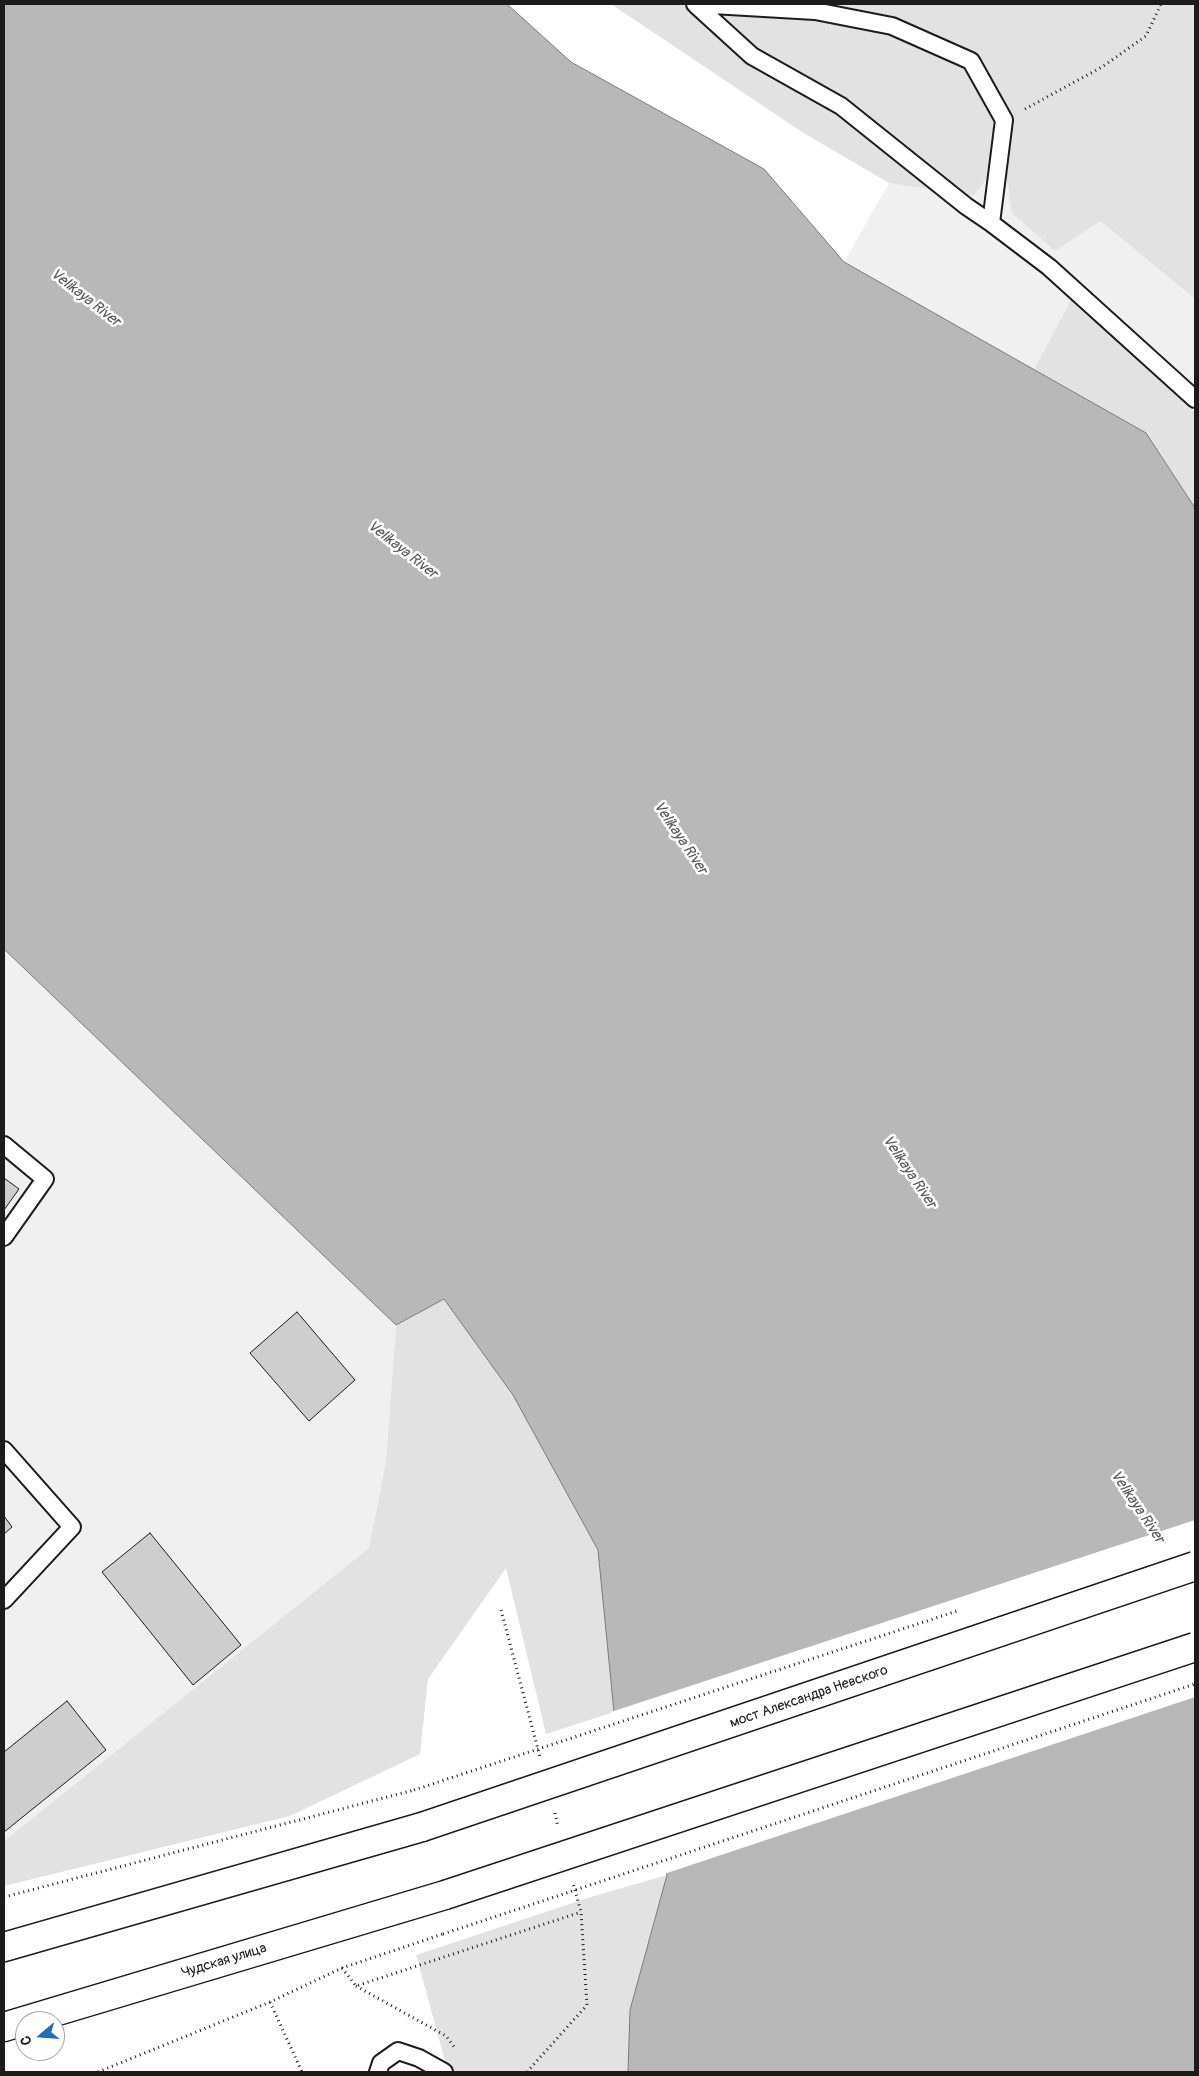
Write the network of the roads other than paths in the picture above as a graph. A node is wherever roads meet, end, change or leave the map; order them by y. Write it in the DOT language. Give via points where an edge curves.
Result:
graph roads {
  1 [pos="696,4"];
  2 [pos="991,223"];
  3 [pos="1195,399"];
  4 [pos="4,1145"];
  5 [pos="4,1237"];
  6 [pos="4,1450"];
  7 [pos="1195,1566"];
  8 [pos="4,1600"];
  9 [pos="1195,1647"];
  10 [pos="4,1947"];
  11 [pos="4,2027"];
  12 [pos="378,2072"];
  13 [pos="444,2072"];
  1 -- 2 [label="lane" via="752,56 842,106"];
  1 -- 2 [label="lane" via="815,12 892,26 972,61 1004,120"];
  2 -- 3 [label="lane" via="1049,267"];
  4 -- 5 [label="lane" via="45,1179"];
  6 -- 8 [label="lane" via="72,1527"];
  7 -- 10 [label="highway, мост Александра Невского, bridge" via="422,1827"];
  9 -- 11 [label="highway, Чудская улица, bridge" via="445,1895"];
  12 -- 13 [label="lane" via="381,2063 398,2051"];
}
